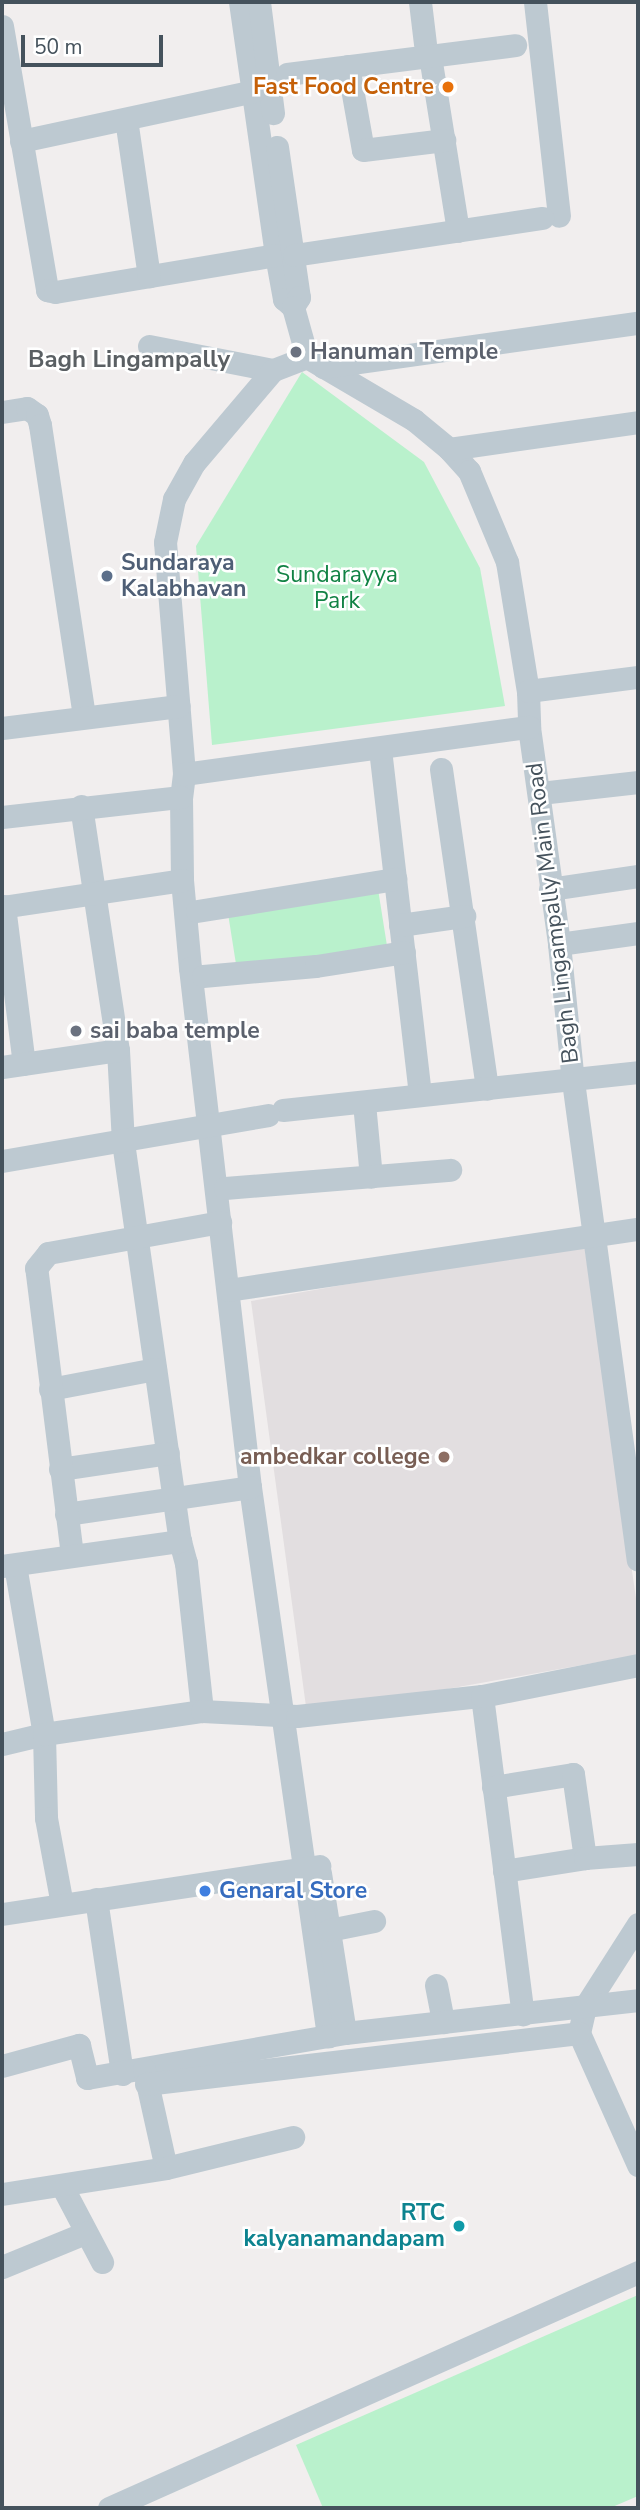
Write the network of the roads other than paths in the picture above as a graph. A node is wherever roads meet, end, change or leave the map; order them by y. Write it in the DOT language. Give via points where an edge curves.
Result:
graph roads {
  1 [pos="240,2"];
  2 [pos="260,2"];
  3 [pos="420,2"];
  4 [pos="535,2"];
  5 [pos="2,26"];
  6 [pos="515,45"];
  7 [pos="428,50"];
  8 [pos="348,66"];
  9 [pos="287,74"];
  10 [pos="254,91"];
  11 [pos="126,120"];
  12 [pos="444,139"];
  13 [pos="21,141"];
  14 [pos="458,231"];
  15 [pos="285,255"];
  16 [pos="149,276"];
  17 [pos="638,323"];
  18 [pos="149,346"];
  19 [pos="315,362"];
  20 [pos="273,370"];
  21 [pos="2,412"];
  22 [pos="638,422"];
  23 [pos="449,449"];
  24 [pos="638,677"];
  25 [pos="528,691"];
  26 [pos="179,706"];
  27 [pos="84,716"];
  28 [pos="529,727"];
  29 [pos="2,728"];
  30 [pos="380,749"];
  31 [pos="442,769"];
  32 [pos="638,782"];
  33 [pos="182,785"];
  34 [pos="540,793"];
  35 [pos="81,806"];
  36 [pos="2,817"];
  37 [pos="638,876"];
  38 [pos="395,879"];
  39 [pos="183,880"];
  40 [pos="550,889"];
  41 [pos="96,894"];
  42 [pos="3,906"];
  43 [pos="197,911"];
  44 [pos="464,916"];
  45 [pos="400,925"];
  46 [pos="638,933"];
  47 [pos="559,944"];
  48 [pos="404,952"];
  49 [pos="203,976"];
  50 [pos="118,1050"];
  51 [pos="13,1065"];
  52 [pos="638,1072"];
  53 [pos="573,1081"];
  54 [pos="487,1089"];
  55 [pos="420,1095"];
  56 [pos="364,1103"];
  57 [pos="215,1126"];
  58 [pos="123,1142"];
  59 [pos="2,1161"];
  60 [pos="450,1170"];
  61 [pos="371,1177"];
  62 [pos="225,1188"];
  63 [pos="220,1222"];
  64 [pos="638,1229"];
  65 [pos="593,1234"];
  66 [pos="137,1236"];
  67 [pos="233,1289"];
  68 [pos="155,1370"];
  69 [pos="50,1389"];
  70 [pos="168,1453"];
  71 [pos="60,1469"];
  72 [pos="250,1487"];
  73 [pos="176,1497"];
  74 [pos="66,1514"];
  75 [pos="635,1516"];
  76 [pos="180,1541"];
  77 [pos="72,1555"];
  78 [pos="638,1560"];
  79 [pos="8,1566"];
  80 [pos="638,1665"];
  81 [pos="482,1696"];
  82 [pos="202,1711"];
  83 [pos="289,1716"];
  84 [pos="44,1734"];
  85 [pos="2,1744"];
  86 [pos="493,1787"];
  87 [pos="638,1854"];
  88 [pos="585,1858"];
  89 [pos="312,1867"];
  90 [pos="504,1871"];
  91 [pos="96,1899"];
  92 [pos="62,1904"];
  93 [pos="2,1914"];
  94 [pos="374,1921"];
  95 [pos="638,1924"];
  96 [pos="329,1930"];
  97 [pos="436,1985"];
  98 [pos="638,2000"];
  99 [pos="585,2007"];
  100 [pos="523,2014"];
  101 [pos="443,2022"];
  102 [pos="579,2033"];
  103 [pos="337,2034"];
  104 [pos="2,2066"];
  105 [pos="137,2076"];
  106 [pos="293,2137"];
  107 [pos="638,2165"];
  108 [pos="166,2168"];
  109 [pos="62,2186"];
  110 [pos="2,2194"];
  111 [pos="85,2233"];
  112 [pos="102,2262"];
  113 [pos="2,2267"];
  114 [pos="638,2272"];
  115 [pos="109,2508"];
  1 -- 10 [label="street"];
  2 -- 15 [label="street"];
  3 -- 7 [label="street"];
  4 -- 14 [label="street" via="551,217"];
  5 -- 13 [label="street"];
  6 -- 7 [label="street"];
  7 -- 8 [label="street"];
  7 -- 12 [label="street"];
  8 -- 9 [label="street"];
  8 -- 12 [label="street" via="363,150"];
  10 -- 11 [label="street"];
  10 -- 15 [label="street"];
  11 -- 13 [label="street"];
  11 -- 16 [label="street"];
  12 -- 14 [label="street"];
  13 -- 16 [label="street" via="47,290"];
  14 -- 15 [label="street"];
  15 -- 16 [label="street"];
  15 -- 19 [label="street" via="284,299 292,307"];
  17 -- 19 [label="street"];
  18 -- 20 [label="street"];
  19 -- 20 [label="street"];
  19 -- 23 [label="street, Bagh Lingampally Main Road" via="414,420"];
  20 -- 26 [label="street" via="194,463 174,499 164,542"];
  21 -- 27 [label="street" via="27,408 37,415 40,425"];
  22 -- 23 [label="street"];
  23 -- 25 [label="street, Bagh Lingampally Main Road" via="469,471 508,562"];
  24 -- 25 [label="street"];
  25 -- 28 [label="street, Bagh Lingampally Main Road"];
  26 -- 27 [label="street"];
  26 -- 33 [label="street"];
  27 -- 29 [label="street"];
  28 -- 30 [label="street"];
  28 -- 34 [label="street, Bagh Lingampally Main Road"];
  30 -- 33 [label="street"];
  30 -- 38 [label="street"];
  31 -- 44 [label="street"];
  32 -- 34 [label="street"];
  33 -- 35 [label="street"];
  33 -- 39 [label="street"];
  33 -- 43 [label="street" via="194,796"];
  34 -- 40 [label="street, Bagh Lingampally Main Road"];
  35 -- 36 [label="street"];
  35 -- 41 [label="street"];
  37 -- 40 [label="street"];
  38 -- 43 [label="street"];
  38 -- 45 [label="street"];
  39 -- 41 [label="street"];
  39 -- 57 [label="street"];
  40 -- 47 [label="street, Bagh Lingampally Main Road"];
  41 -- 42 [label="street"];
  41 -- 50 [label="street"];
  42 -- 51 [label="street"];
  43 -- 49 [label="street"];
  44 -- 45 [label="street"];
  44 -- 54 [label="street"];
  45 -- 48 [label="street"];
  46 -- 47 [label="street"];
  47 -- 53 [label="street, Bagh Lingampally Main Road"];
  48 -- 49 [label="street"];
  48 -- 55 [label="street"];
  49 -- 57 [label="street"];
  50 -- 51 [label="street"];
  50 -- 58 [label="street"];
  52 -- 53 [label="street"];
  53 -- 54 [label="street"];
  53 -- 65 [label="street, Bagh Lingampally Main Road"];
  54 -- 55 [label="street"];
  55 -- 56 [label="street"];
  56 -- 57 [label="street" via="275,1112"];
  56 -- 61 [label="street"];
  57 -- 58 [label="street"];
  57 -- 62 [label="street"];
  57 -- 63 [label="street"];
  58 -- 59 [label="street"];
  58 -- 66 [label="street"];
  60 -- 61 [label="street"];
  61 -- 62 [label="street"];
  62 -- 67 [label="street"];
  63 -- 66 [label="street"];
  63 -- 67 [label="street"];
  64 -- 65 [label="street"];
  65 -- 67 [label="street"];
  65 -- 75 [label="street, Bagh Lingampally Main Road"];
  66 -- 68 [label="street"];
  66 -- 69 [label="street" via="48,1253 39,1261 36,1275"];
  67 -- 72 [label="street"];
  67 -- 83 [label="street"];
  68 -- 69 [label="street"];
  68 -- 70 [label="street"];
  69 -- 71 [label="street"];
  70 -- 71 [label="street"];
  70 -- 73 [label="street"];
  71 -- 74 [label="street"];
  72 -- 73 [label="street"];
  72 -- 83 [label="street"];
  73 -- 74 [label="street"];
  73 -- 76 [label="street"];
  74 -- 77 [label="street"];
  75 -- 78 [label="street, Bagh Lingampally Main Road"];
  76 -- 77 [label="street"];
  76 -- 82 [label="street"];
  77 -- 79 [label="street"];
  79 -- 84 [label="street"];
  80 -- 81 [label="street"];
  81 -- 83 [label="street"];
  81 -- 86 [label="street"];
  82 -- 83 [label="street"];
  82 -- 84 [label="street"];
  83 -- 89 [label="street"];
  84 -- 85 [label="street"];
  84 -- 92 [label="street" via="46,1818"];
  86 -- 88 [label="street" via="573,1774"];
  86 -- 90 [label="street"];
  87 -- 88 [label="street"];
  88 -- 90 [label="street"];
  89 -- 91 [label="street"];
  89 -- 96 [label="street"];
  89 -- 103 [label="street"];
  90 -- 100 [label="street"];
  91 -- 92 [label="street"];
  91 -- 105 [label="street"];
  92 -- 93 [label="street"];
  94 -- 96 [label="street"];
  95 -- 99 [label="street"];
  96 -- 103 [label="street"];
  97 -- 101 [label="street"];
  98 -- 99 [label="street"];
  99 -- 100 [label="street"];
  99 -- 102 [label="street"];
  100 -- 101 [label="street"];
  101 -- 103 [label="street"];
  102 -- 105 [label="street"];
  102 -- 107 [label="street"];
  103 -- 105 [label="street"];
  104 -- 105 [label="street" via="79,2045 87,2078"];
  105 -- 108 [label="street"];
  106 -- 108 [label="street"];
  108 -- 109 [label="street"];
  109 -- 110 [label="street"];
  109 -- 111 [label="street"];
  111 -- 112 [label="street"];
  111 -- 113 [label="street"];
  114 -- 115 [label="street"];
}
